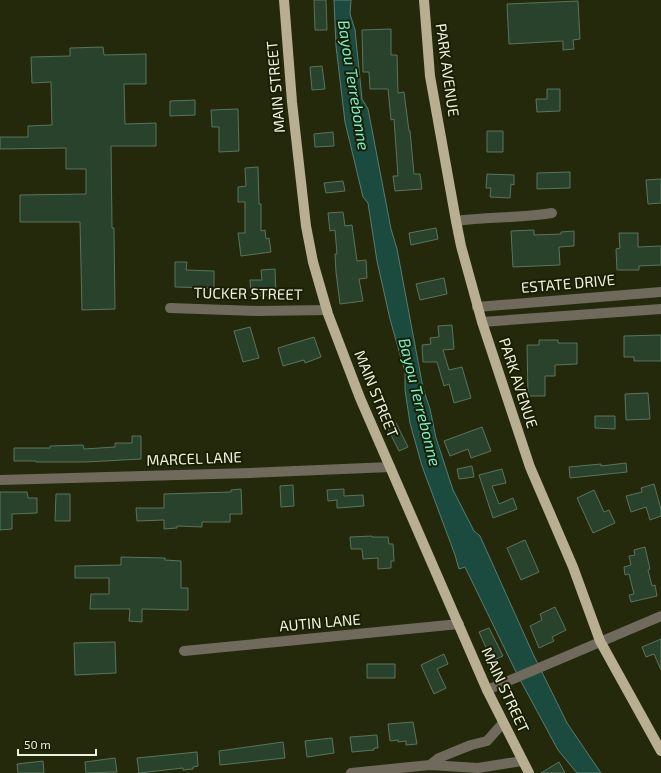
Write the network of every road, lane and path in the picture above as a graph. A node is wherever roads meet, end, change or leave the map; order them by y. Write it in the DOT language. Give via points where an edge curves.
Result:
graph roads {
  1 [pos="284,0"];
  2 [pos="424,0"];
  3 [pos="552,213"];
  4 [pos="456,221"];
  5 [pos="661,292"];
  6 [pos="477,307"];
  7 [pos="170,308"];
  8 [pos="661,309"];
  9 [pos="327,310"];
  10 [pos="482,322"];
  11 [pos="390,467"];
  12 [pos="0,480"];
  13 [pos="661,616"];
  14 [pos="459,624"];
  15 [pos="600,641"];
  16 [pos="184,651"];
  17 [pos="487,690"];
  18 [pos="503,723"];
  19 [pos="661,751"];
  20 [pos="522,761"];
  21 [pos="430,765"];
  22 [pos="350,773"];
  23 [pos="529,773"];
  1 -- 9 [label="main road, MAIN STREET" via="306,226"];
  2 -- 4 [label="main road, PARK AVENUE" via="430,76"];
  3 -- 4 [label="street"];
  4 -- 6 [label="main road, PARK AVENUE"];
  5 -- 6 [label="street, ESTATE DRIVE"];
  6 -- 10 [label="main road, PARK AVENUE"];
  7 -- 9 [label="street, TUCKER STREET" via="258,312"];
  8 -- 10 [label="street, ESTATE DRIVE"];
  9 -- 11 [label="main road, MAIN STREET" via="360,398"];
  10 -- 15 [label="main road, PARK AVENUE" via="530,467 573,567"];
  11 -- 12 [label="street, MARCEL LANE"];
  11 -- 14 [label="main road, MAIN STREET"];
  13 -- 15 [label="street"];
  14 -- 16 [label="street, AUTIN LANE"];
  14 -- 17 [label="main road, MAIN STREET"];
  15 -- 17 [label="street"];
  15 -- 19 [label="main road, PARK AVENUE"];
  17 -- 18 [label="main road, MAIN STREET"];
  18 -- 20 [label="main road, MAIN STREET"];
  18 -- 21 [label="street" via="487,741 439,758"];
  20 -- 21 [label="street" via="478,768"];
  20 -- 23 [label="main road, MAIN STREET"];
  21 -- 22 [label="street"];
}
